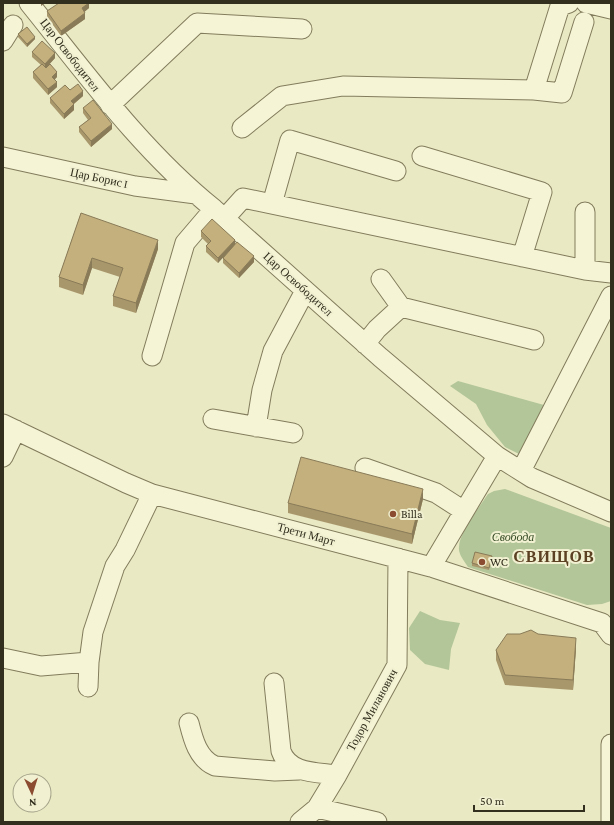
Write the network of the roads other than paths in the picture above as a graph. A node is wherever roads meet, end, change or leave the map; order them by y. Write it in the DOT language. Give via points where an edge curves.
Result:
graph roads {
  1 [pos="29,3"];
  2 [pos="569,3"];
  3 [pos="586,3"];
  4 [pos="611,9"];
  5 [pos="584,22"];
  6 [pos="13,25"];
  7 [pos="302,28"];
  8 [pos="3,41"];
  9 [pos="534,90"];
  10 [pos="110,105"];
  11 [pos="242,128"];
  12 [pos="422,156"];
  13 [pos="3,157"];
  14 [pos="396,171"];
  15 [pos="196,194"];
  16 [pos="272,204"];
  17 [pos="585,212"];
  18 [pos="219,214"];
  19 [pos="522,257"];
  20 [pos="585,270"];
  21 [pos="611,273"];
  22 [pos="381,279"];
  23 [pos="305,291"];
  24 [pos="611,296"];
  25 [pos="401,307"];
  26 [pos="534,340"];
  27 [pos="365,344"];
  28 [pos="152,356"];
  29 [pos="213,419"];
  30 [pos="9,427"];
  31 [pos="256,427"];
  32 [pos="293,433"];
  33 [pos="497,456"];
  34 [pos="3,457"];
  35 [pos="365,468"];
  36 [pos="521,471"];
  37 [pos="152,494"];
  38 [pos="464,512"];
  39 [pos="611,512"];
  40 [pos="398,558"];
  41 [pos="431,567"];
  42 [pos="611,635"];
  43 [pos="3,658"];
  44 [pos="89,662"];
  45 [pos="274,683"];
  46 [pos="88,687"];
  47 [pos="189,723"];
  48 [pos="611,744"];
  49 [pos="300,770"];
  50 [pos="337,775"];
  51 [pos="317,808"];
  52 [pos="300,822"];
  53 [pos="377,822"];
  54 [pos="611,822"];
  1 -- 10 [label="street, Цар Освободител"];
  2 -- 9 [label="street" via="560,6"];
  3 -- 4 [label="street"];
  5 -- 9 [label="street" via="562,93"];
  6 -- 8 [label="street"];
  7 -- 10 [label="street" via="196,23"];
  9 -- 11 [label="street" via="343,86 282,96"];
  10 -- 15 [label="street, Цар Освободител" via="131,130"];
  12 -- 19 [label="street" via="542,192"];
  13 -- 15 [label="street, Цар Борис I" via="135,186"];
  14 -- 16 [label="street" via="290,140"];
  15 -- 18 [label="street, Цар Освободител"];
  16 -- 18 [label="street" via="243,198"];
  16 -- 19 [label="street"];
  17 -- 20 [label="street"];
  18 -- 23 [label="street, Цар Освободител"];
  18 -- 28 [label="street" via="185,243"];
  19 -- 20 [label="street"];
  20 -- 21 [label="street"];
  22 -- 25 [label="street"];
  23 -- 27 [label="street, Цар Освободител"];
  23 -- 31 [label="street" via="273,351 262,390"];
  24 -- 36 [label="street"];
  25 -- 26 [label="street"];
  25 -- 27 [label="street"];
  27 -- 33 [label="street, Цар Освободител"];
  29 -- 31 [label="street"];
  30 -- 34 [label="street"];
  30 -- 37 [label="street, Трети Март"];
  31 -- 32 [label="street"];
  33 -- 36 [label="street, Цар Освободител"];
  33 -- 38 [label="street"];
  35 -- 38 [label="street" via="436,493"];
  36 -- 39 [label="street, Цар Освободител"];
  37 -- 40 [label="street, Трети Март"];
  37 -- 44 [label="street" via="115,566 93,632"];
  38 -- 41 [label="street"];
  40 -- 41 [label="street, Трети Март"];
  40 -- 50 [label="street, Тодор Миланович" via="397,666"];
  41 -- 42 [label="street, Трети Март" via="602,623"];
  43 -- 44 [label="street" via="41,666"];
  44 -- 46 [label="street"];
  45 -- 49 [label="street" via="283,758"];
  47 -- 49 [label="street" via="193,741 204,759 215,766 275,771"];
  48 -- 54 [label="street"];
  49 -- 50 [label="street"];
  50 -- 51 [label="street, Тодор Миланович"];
  51 -- 52 [label="street, Тодор Миланович"];
  51 -- 53 [label="street"];
}
